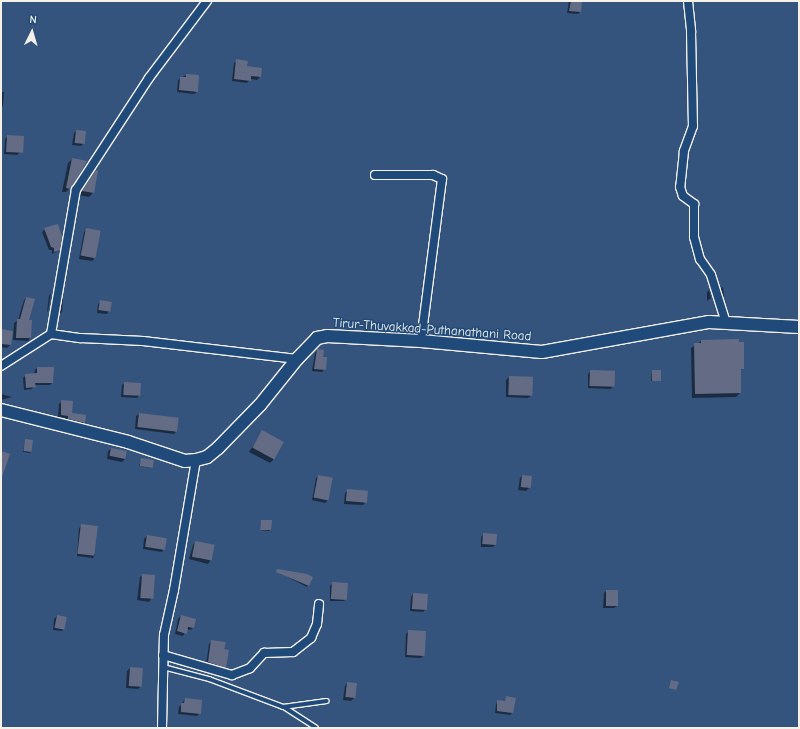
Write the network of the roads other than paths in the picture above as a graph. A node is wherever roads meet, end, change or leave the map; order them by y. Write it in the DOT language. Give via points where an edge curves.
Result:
graph roads {
  1 [pos="207,1"];
  2 [pos="688,1"];
  3 [pos="375,175"];
  4 [pos="726,323"];
  5 [pos="799,327"];
  6 [pos="51,334"];
  7 [pos="421,341"];
  8 [pos="297,359"];
  9 [pos="1,366"];
  10 [pos="1,410"];
  11 [pos="196,460"];
  12 [pos="319,604"];
  13 [pos="163,655"];
  14 [pos="163,667"];
  15 [pos="327,701"];
  16 [pos="283,707"];
  17 [pos="162,728"];
  18 [pos="316,728"];
  1 -- 6 [label="street" via="150,78 76,190"];
  2 -- 4 [label="street" via="693,126 684,151 680,187 683,196 694,204 694,237 700,259 711,275"];
  3 -- 7 [label="street" via="434,175 442,179"];
  4 -- 5 [label="main road, Tirur-Thuvakkad-Puthanathani Road"];
  4 -- 7 [label="main road, Tirur-Thuvakkad-Puthanathani Road" via="709,322 542,352"];
  6 -- 8 [label="street" via="81,338 143,340"];
  6 -- 9 [label="street"];
  7 -- 8 [label="main road, Tirur-Thuvakkad-Puthanathani Road" via="327,336 316,338"];
  8 -- 11 [label="main road, Tirur-Thuvakkad-Puthanathani Road" via="260,405 218,448"];
  10 -- 11 [label="main road" via="128,442 185,461"];
  11 -- 13 [label="street" via="164,635"];
  12 -- 13 [label="street" via="317,624 311,638 293,652 264,653 250,668 232,675"];
  13 -- 14 [label="street"];
  14 -- 16 [label="lane" via="209,679"];
  14 -- 17 [label="street"];
  15 -- 16 [label="lane"];
  16 -- 18 [label="lane"];
}
